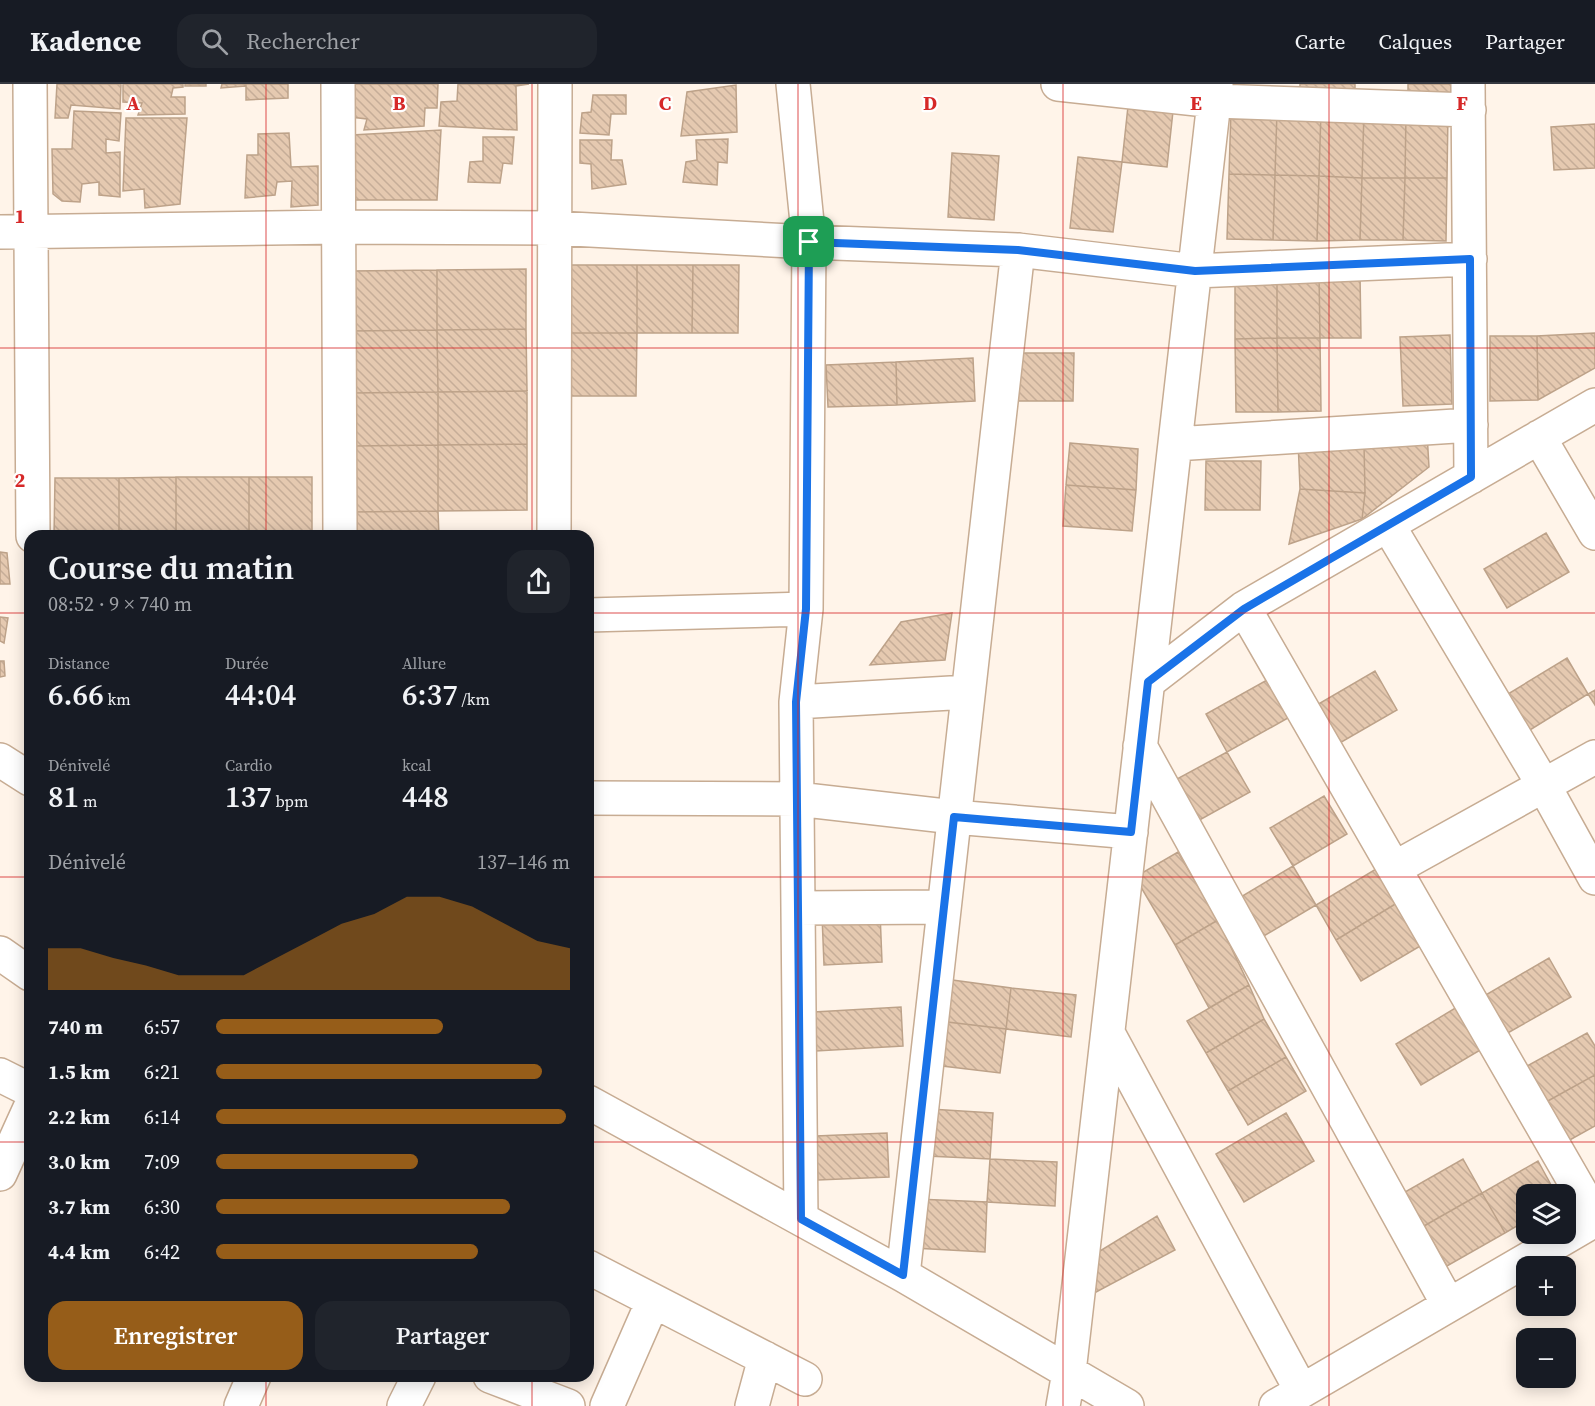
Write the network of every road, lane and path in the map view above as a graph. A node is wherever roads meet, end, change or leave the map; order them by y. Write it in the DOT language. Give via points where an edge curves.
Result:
graph roads {
  1 [pos="30,84"];
  2 [pos="338,84"];
  3 [pos="555,84"];
  4 [pos="792,84"];
  5 [pos="1058,84"];
  6 [pos="1215,92"];
  7 [pos="1469,97"];
  8 [pos="338,227"];
  9 [pos="554,228"];
  10 [pos="16,232"];
  11 [pos="809,242"];
  12 [pos="1018,250"];
  13 [pos="1470,259"];
  14 [pos="1195,271"];
  15 [pos="1595,405"];
  16 [pos="1471,425"];
  17 [pos="1539,437"];
  18 [pos="1175,444"];
  19 [pos="1471,477"];
  20 [pos="1388,525"];
  21 [pos="33,530"];
  22 [pos="340,530"];
  23 [pos="554,530"];
  24 [pos="1595,533"];
  25 [pos="806,609"];
  26 [pos="1244,609"];
  27 [pos="594,615"];
  28 [pos="1148,682"];
  29 [pos="968,693"];
  30 [pos="796,702"];
  31 [pos="1140,746"];
  32 [pos="1595,757"];
  33 [pos="0,760"];
  34 [pos="24,775"];
  35 [pos="1542,784"];
  36 [pos="594,798"];
  37 [pos="797,799"];
  38 [pos="954,817"];
  39 [pos="1131,832"];
  40 [pos="1395,868"];
  41 [pos="1595,879"];
  42 [pos="944,907"];
  43 [pos="798,908"];
  44 [pos="0,953"];
  45 [pos="24,970"];
  46 [pos="1108,1033"];
  47 [pos="0,1076"];
  48 [pos="24,1087"];
  49 [pos="594,1105"];
  50 [pos="24,1128"];
  51 [pos="15,1157"];
  52 [pos="801,1219"];
  53 [pos="1595,1219"];
  54 [pos="594,1271"];
  55 [pos="903,1275"];
  56 [pos="653,1301"];
  57 [pos="1448,1304"];
  58 [pos="765,1358"];
  59 [pos="1069,1372"];
  60 [pos="806,1379"];
  61 [pos="251,1382"];
  62 [pos="416,1382"];
  63 [pos="506,1382"];
  64 [pos="1288,1398"];
  65 [pos="241,1406"];
  66 [pos="404,1406"];
  67 [pos="568,1406"];
  68 [pos="607,1406"];
  69 [pos="752,1406"];
  70 [pos="1063,1406"];
  71 [pos="1127,1406"];
  1 -- 10 [label="street"];
  2 -- 8 [label="street"];
  3 -- 9 [label="street"];
  4 -- 11 [label="street"];
  5 -- 6 [label="street"];
  6 -- 7 [label="street"];
  6 -- 14 [label="street"];
  7 -- 13 [label="street"];
  8 -- 9 [label="street"];
  8 -- 10 [label="street"];
  8 -- 22 [label="street"];
  9 -- 11 [label="street"];
  9 -- 23 [label="street"];
  10 -- 21 [label="street"];
  11 -- 12 [label="street"];
  11 -- 25 [label="street"];
  12 -- 14 [label="street"];
  12 -- 29 [label="street"];
  13 -- 14 [label="street"];
  13 -- 16 [label="street"];
  14 -- 18 [label="street"];
  15 -- 17 [label="street"];
  16 -- 18 [label="street"];
  16 -- 19 [label="street"];
  17 -- 19 [label="street"];
  17 -- 24 [label="street"];
  18 -- 28 [label="street"];
  19 -- 20 [label="street"];
  20 -- 26 [label="street"];
  20 -- 35 [label="street"];
  25 -- 27 [label="street"];
  25 -- 30 [label="street"];
  26 -- 28 [label="street"];
  26 -- 40 [label="street"];
  28 -- 31 [label="street"];
  29 -- 30 [label="street"];
  29 -- 38 [label="street"];
  30 -- 37 [label="street"];
  31 -- 39 [label="street"];
  31 -- 57 [label="street"];
  32 -- 35 [label="street"];
  33 -- 34 [label="street"];
  35 -- 40 [label="street"];
  35 -- 41 [label="street"];
  36 -- 37 [label="street"];
  37 -- 38 [label="street"];
  37 -- 43 [label="street"];
  38 -- 39 [label="street"];
  38 -- 42 [label="street"];
  39 -- 46 [label="street"];
  40 -- 53 [label="street"];
  42 -- 43 [label="street"];
  42 -- 55 [label="street"];
  43 -- 52 [label="street"];
  44 -- 45 [label="street"];
  46 -- 59 [label="street"];
  46 -- 64 [label="street"];
  47 -- 48 [label="street"];
  49 -- 52 [label="street"];
  50 -- 51 [label="street"];
  52 -- 55 [label="street"];
  53 -- 57 [label="street"];
  54 -- 56 [label="street"];
  55 -- 59 [label="street"];
  56 -- 58 [label="street"];
  56 -- 68 [label="street"];
  57 -- 64 [label="street"];
  58 -- 60 [label="street"];
  58 -- 69 [label="street"];
  59 -- 70 [label="street"];
  59 -- 71 [label="street"];
  61 -- 65 [label="street"];
  62 -- 66 [label="street"];
  63 -- 67 [label="street"];
}
